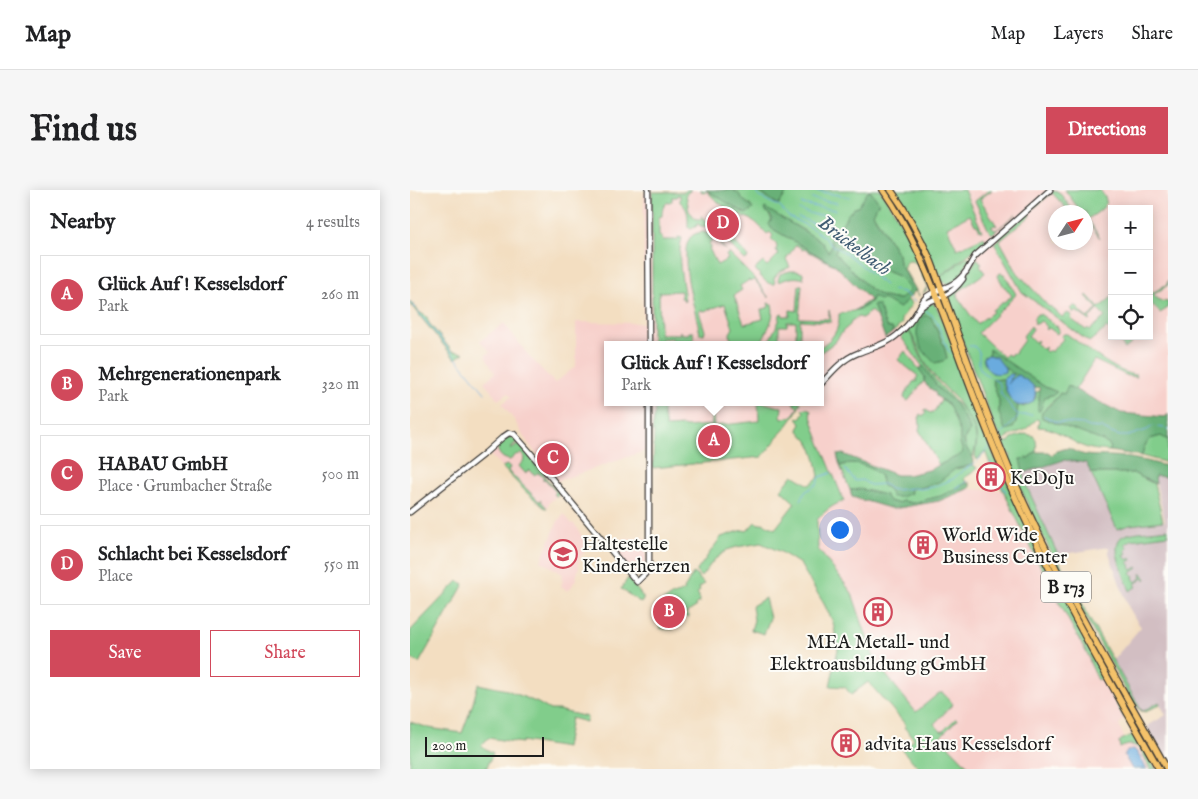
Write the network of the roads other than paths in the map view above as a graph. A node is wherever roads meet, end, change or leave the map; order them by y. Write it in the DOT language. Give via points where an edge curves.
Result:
graph roads {
  1 [pos="648,190"];
  2 [pos="883,190"];
  3 [pos="891,190"];
  4 [pos="1050,190"];
  5 [pos="934,292"];
  6 [pos="943,292"];
  7 [pos="937,298"];
  8 [pos="918,310"];
  9 [pos="649,341"];
  10 [pos="824,381"];
  11 [pos="649,406"];
  12 [pos="994,439"];
  13 [pos="998,449"];
  14 [pos="410,512"];
  15 [pos="1159,769"];
  16 [pos="1167,769"];
  1 -- 9 [label="street"];
  2 -- 5 [label="main road, B 173" via="912,239"];
  3 -- 6 [label="main road, B 173" via="920,236"];
  4 -- 6 [label="street" via="976,254 958,285"];
  5 -- 6 [label="street"];
  5 -- 7 [label="main road, B 173"];
  5 -- 8 [label="street" via="924,299"];
  6 -- 7 [label="street"];
  6 -- 12 [label="main road, B 173"];
  7 -- 8 [label="street"];
  7 -- 12 [label="main road, B 173"];
  8 -- 10 [label="street" via="898,335 885,344 850,356"];
  11 -- 14 [label="street" via="649,564 638,582 514,434 503,437"];
  12 -- 13 [label="main road, B 173"];
  13 -- 15 [label="main road, B 173" via="1022,511 1070,609"];
  13 -- 16 [label="main road, B 173" via="1058,574"];
}
